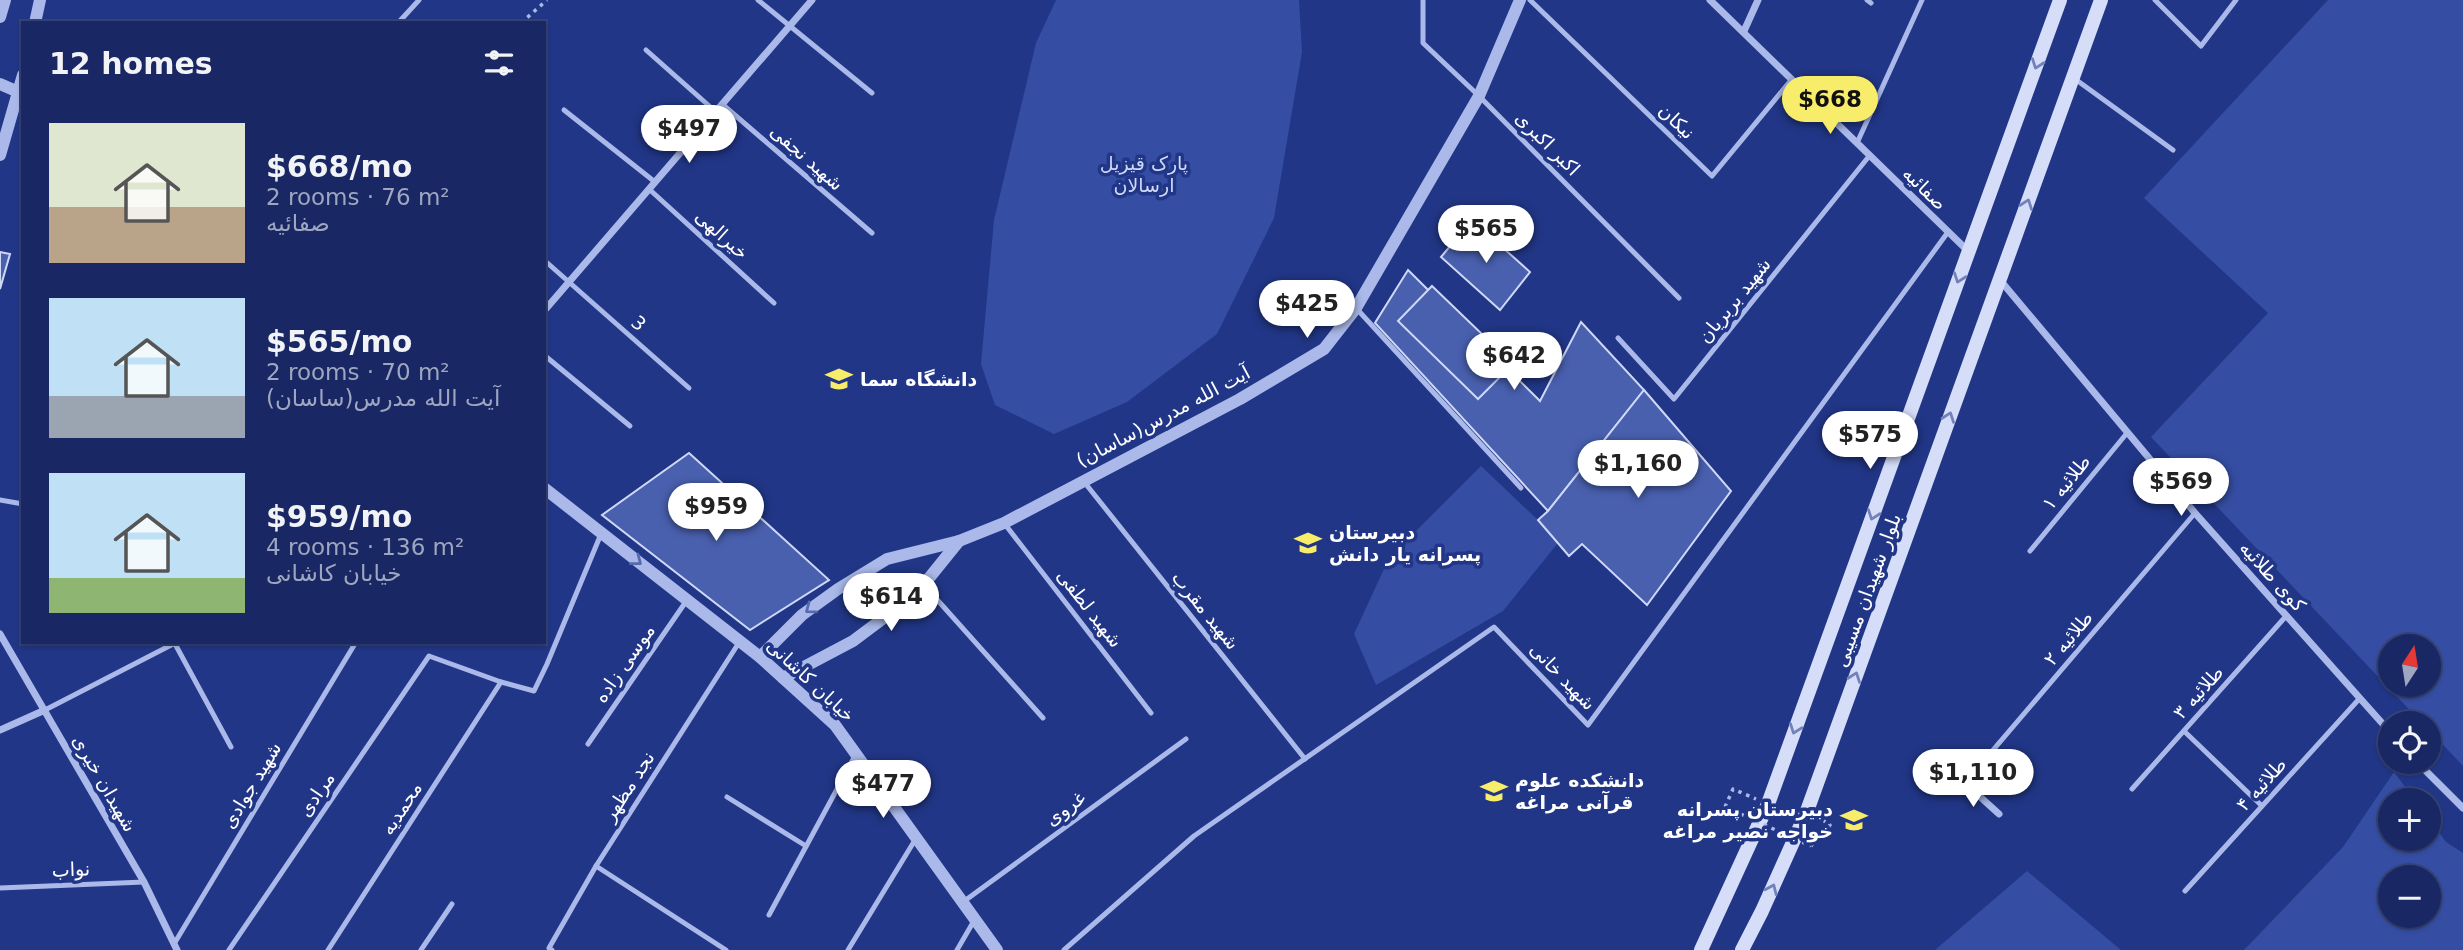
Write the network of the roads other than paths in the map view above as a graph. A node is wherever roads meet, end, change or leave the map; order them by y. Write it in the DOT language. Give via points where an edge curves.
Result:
graph roads {
  1 [pos="5,0"];
  2 [pos="40,0"];
  3 [pos="419,0"];
  4 [pos="758,0"];
  5 [pos="812,0"];
  6 [pos="1423,0"];
  7 [pos="1520,0"];
  8 [pos="1530,0"];
  9 [pos="1710,0"];
  10 [pos="1758,0"];
  11 [pos="1922,0"];
  12 [pos="2060,0"];
  13 [pos="2101,0"];
  14 [pos="2155,0"];
  15 [pos="2236,0"];
  16 [pos="0,18"];
  17 [pos="35,21"];
  18 [pos="400,21"];
  19 [pos="789,26"];
  20 [pos="1744,32"];
  21 [pos="646,50"];
  22 [pos="2073,78"];
  23 [pos="1792,79"];
  24 [pos="0,84"];
  25 [pos="21,93"];
  26 [pos="872,93"];
  27 [pos="1479,96"];
  28 [pos="722,104"];
  29 [pos="564,110"];
  30 [pos="716,111"];
  31 [pos="1857,143"];
  32 [pos="2173,150"];
  33 [pos="0,155"];
  34 [pos="1870,155"];
  35 [pos="655,182"];
  36 [pos="649,189"];
  37 [pos="1948,232"];
  38 [pos="872,233"];
  39 [pos="1968,251"];
  40 [pos="546,262"];
  41 [pos="1999,280"];
  42 [pos="569,282"];
  43 [pos="1679,298"];
  44 [pos="774,303"];
  45 [pos="546,309"];
  46 [pos="1356,309"];
  47 [pos="1618,338"];
  48 [pos="546,357"];
  49 [pos="689,388"];
  50 [pos="630,426"];
  51 [pos="2127,433"];
  52 [pos="1083,480"];
  53 [pos="1521,488"];
  54 [pos="546,490"];
  55 [pos="0,500"];
  56 [pos="21,504"];
  57 [pos="2195,513"];
  58 [pos="1004,523"];
  59 [pos="601,533"];
  60 [pos="959,541"];
  61 [pos="2030,551"];
  62 [pos="924,585"];
  63 [pos="687,600"];
  64 [pos="2287,615"];
  65 [pos="0,634"];
  66 [pos="740,641"];
  67 [pos="173,644"];
  68 [pos="176,644"];
  69 [pos="355,644"];
  70 [pos="760,657"];
  71 [pos="783,678"];
  72 [pos="501,682"];
  73 [pos="2360,698"];
  74 [pos="45,710"];
  75 [pos="1151,713"];
  76 [pos="1043,718"];
  77 [pos="2378,718"];
  78 [pos="0,730"];
  79 [pos="2185,731"];
  80 [pos="1186,739"];
  81 [pos="588,744"];
  82 [pos="231,747"];
  83 [pos="856,754"];
  84 [pos="1305,759"];
  85 [pos="2429,774"];
  86 [pos="1965,783"];
  87 [pos="2132,789"];
  88 [pos="727,797"];
  89 [pos="2262,806"];
  90 [pos="2463,808"];
  91 [pos="1999,814"];
  92 [pos="917,837"];
  93 [pos="806,846"];
  94 [pos="596,866"];
  95 [pos="144,882"];
  96 [pos="0,888"];
  97 [pos="2185,891"];
  98 [pos="963,902"];
  99 [pos="452,904"];
  100 [pos="769,915"];
  101 [pos="975,919"];
  102 [pos="175,947"];
  103 [pos="229,950"];
  104 [pos="328,950"];
  105 [pos="421,950"];
  106 [pos="552,950"];
  107 [pos="726,950"];
  108 [pos="848,950"];
  109 [pos="957,950"];
  110 [pos="997,950"];
  111 [pos="1064,950"];
  112 [pos="1701,950"];
  113 [pos="1742,950"];
  1 -- 16 [label="street"];
  2 -- 17 [label="street"];
  3 -- 18 [label="lane"];
  4 -- 19 [label="lane"];
  5 -- 19 [label="street"];
  6 -- 27 [label="lane, اکبر اکبری" via="1423,43"];
  7 -- 27 [label="street, آیت الله مدرس(ساسان)"];
  8 -- 23 [label="lane, نیکان" via="1712,176"];
  9 -- 20 [label="street, صفائیه"];
  10 -- 20 [label="street"];
  11 -- 31 [label="lane"];
  12 -- 39 [label="main road, بلوار شهیدان مسیبی, one-way"];
  13 -- 22 [label="main road, بلوار شهیدان مسیبی"];
  14 -- 15 [label="lane" via="2201,46"];
  19 -- 26 [label="lane"];
  19 -- 28 [label="street"];
  20 -- 23 [label="street, صفائیه"];
  21 -- 30 [label="lane"];
  22 -- 32 [label="lane"];
  41 -- 22 [label="main road, بلوار شهیدان مسیبی, one-way"];
  23 -- 31 [label="street, صفائیه"];
  24 -- 25 [label="street"];
  25 -- 33 [label="street"];
  27 -- 43 [label="lane, اکبر اکبری"];
  27 -- 46 [label="street, آیت الله مدرس(ساسان)"];
  28 -- 30 [label="street"];
  28 -- 38 [label="lane, شهید نجفی"];
  29 -- 35 [label="lane"];
  30 -- 35 [label="street"];
  31 -- 34 [label="street, صفائیه"];
  34 -- 37 [label="street, صفائیه"];
  34 -- 47 [label="lane, شهید بربریان" via="1674,399"];
  35 -- 36 [label="street"];
  36 -- 42 [label="street"];
  36 -- 44 [label="lane, خیرالهی"];
  37 -- 39 [label="street, صفائیه"];
  37 -- 84 [label="lane, شهید خانی" via="1588,725 1494,627"];
  39 -- 112 [label="main road, بلوار شهیدان مسیبی, one-way" via="1768,804"];
  40 -- 42 [label="lane, 3"];
  41 -- 51 [label="street, کوی طلائیه"];
  113 -- 41 [label="main road, بلوار شهیدان مسیبی, one-way" via="1807,811"];
  42 -- 45 [label="street"];
  42 -- 49 [label="lane, 3"];
  46 -- 52 [label="street, آیت الله مدرس(ساسان)" via="1324,349 1240,399"];
  46 -- 53 [label="lane"];
  48 -- 50 [label="lane"];
  51 -- 57 [label="street, کوی طلائیه"];
  51 -- 61 [label="lane, طلائیه ۱"];
  52 -- 58 [label="street, آیت الله مدرس(ساسان)"];
  52 -- 84 [label="lane, شهید مقرب"];
  54 -- 59 [label="street, خیابان کاشانی"];
  55 -- 56 [label="lane"];
  57 -- 64 [label="street, کوی طلائیه"];
  57 -- 86 [label="lane, طلائیه ۲"];
  58 -- 60 [label="street, آیت الله مدرس(ساسان)"];
  58 -- 75 [label="lane, شهید لطفی"];
  59 -- 63 [label="street, خیابان کاشانی, one-way"];
  59 -- 72 [label="lane" via="534,691"];
  60 -- 62 [label="street, آیت الله مدرس(ساسان)"];
  60 -- 70 [label="street, آیت الله مدرس(ساسان), one-way" via="887,559 802,615"];
  62 -- 71 [label="street, آیت الله مدرس(ساسان)" via="853,641"];
  62 -- 76 [label="lane"];
  63 -- 66 [label="street, خیابان کاشانی"];
  63 -- 81 [label="lane, موسی زاده"];
  64 -- 73 [label="street, کوی طلائیه"];
  64 -- 79 [label="lane, طلائیه ۳"];
  65 -- 74 [label="street, شهیدان خیری"];
  66 -- 70 [label="street, خیابان کاشانی"];
  66 -- 94 [label="lane, نجد مظهر"];
  67 -- 74 [label="lane"];
  68 -- 82 [label="lane"];
  69 -- 102 [label="lane, شهید جوادی"];
  70 -- 71 [label="street, خیابان کاشانی"];
  71 -- 83 [label="street, خیابان کاشانی" via="835,725"];
  72 -- 103 [label="lane, مرادی" via="429,656"];
  72 -- 104 [label="lane, محمدیه"];
  73 -- 77 [label="street, کوی طلائیه"];
  73 -- 89 [label="lane, طلائیه ۴"];
  74 -- 78 [label="street"];
  74 -- 95 [label="street, شهیدان خیری"];
  79 -- 87 [label="lane, طلائیه ۳"];
  79 -- 89 [label="lane"];
  80 -- 98 [label="lane, غروی"];
  83 -- 92 [label="street, خیابان کاشانی"];
  83 -- 93 [label="lane"];
  84 -- 111 [label="lane, شهید خانی" via="1194,836"];
  85 -- 90 [label="street"];
  86 -- 91 [label="street"];
  88 -- 93 [label="lane"];
  89 -- 97 [label="lane, طلائیه ۴"];
  92 -- 98 [label="street, خیابان کاشانی"];
  92 -- 108 [label="lane"];
  93 -- 100 [label="lane"];
  94 -- 106 [label="lane, نجد مظهر" via="549,948"];
  94 -- 107 [label="lane"];
  95 -- 96 [label="lane, نواب"];
  95 -- 102 [label="street, شهیدان خیری"];
  98 -- 101 [label="street, خیابان کاشانی"];
  99 -- 105 [label="lane"];
  101 -- 109 [label="lane"];
  101 -- 110 [label="street, خیابان کاشانی"];
}
